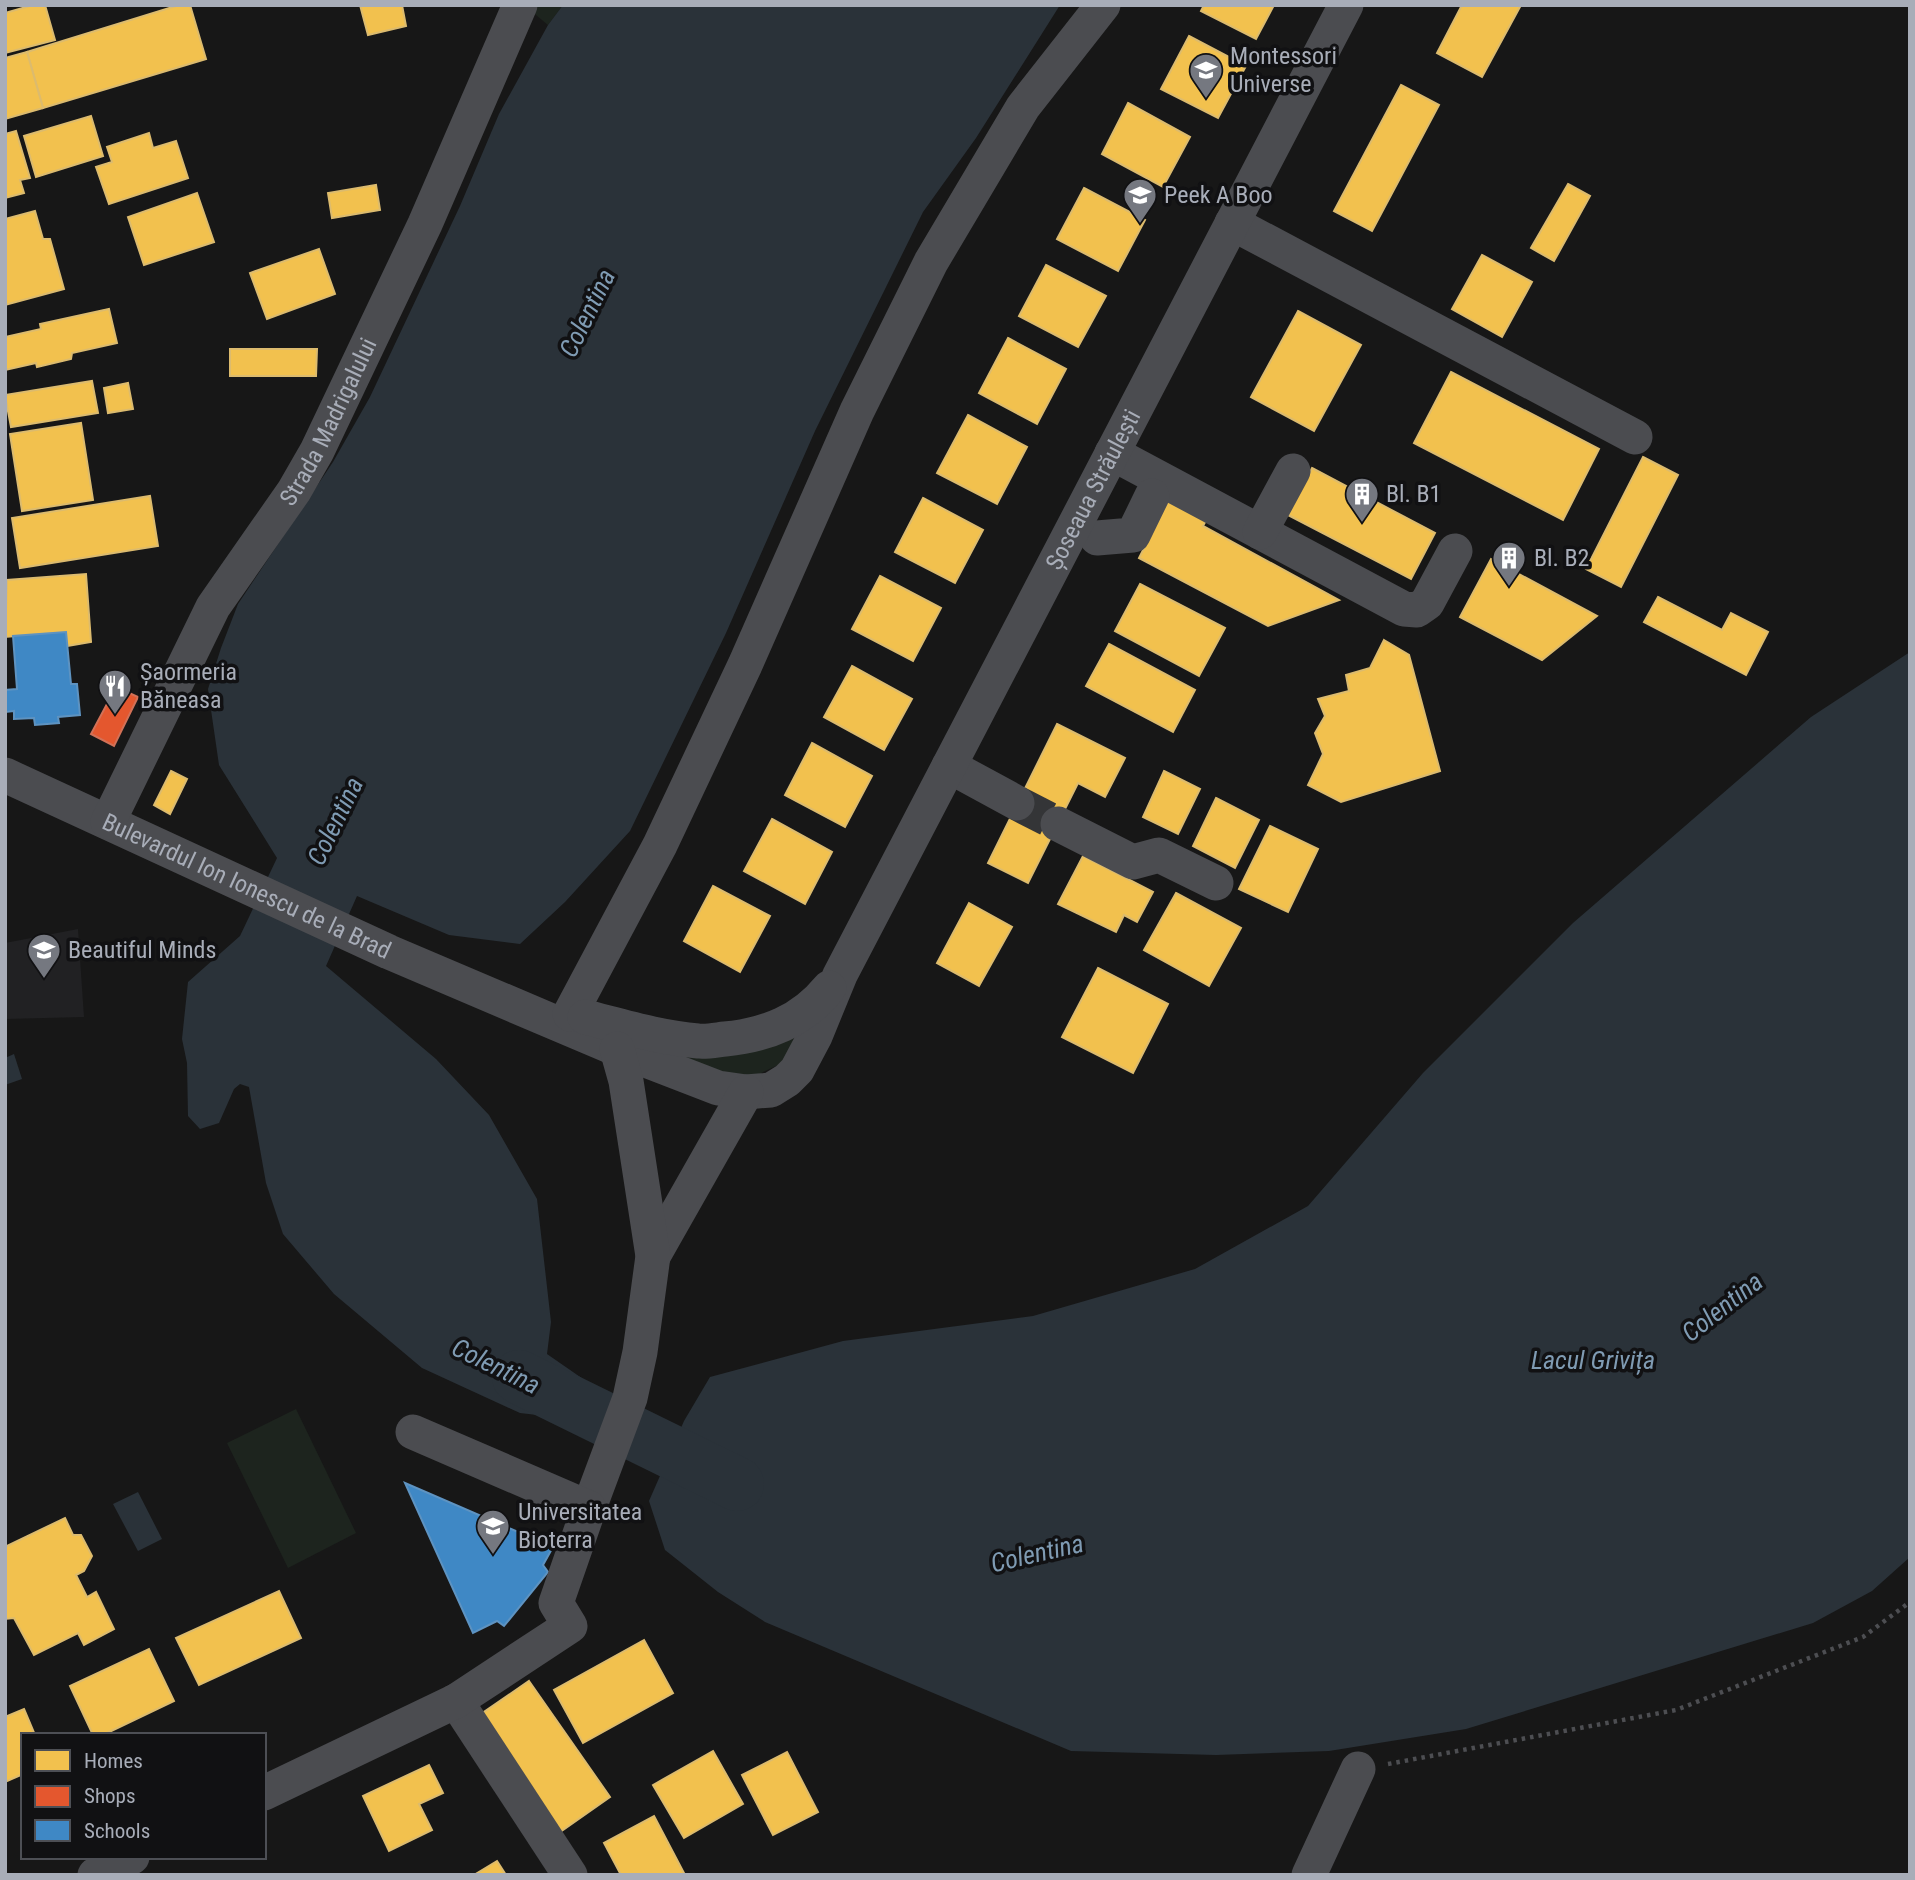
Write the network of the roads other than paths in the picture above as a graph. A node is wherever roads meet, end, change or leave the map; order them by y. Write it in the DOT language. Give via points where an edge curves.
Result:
graph roads {
  1 [pos="520,5"];
  2 [pos="1103,5"];
  3 [pos="1346,5"];
  4 [pos="1232,223"];
  5 [pos="1635,437"];
  6 [pos="1112,453"];
  7 [pos="1293,471"];
  8 [pos="1152,496"];
  9 [pos="1260,532"];
  10 [pos="1097,538"];
  11 [pos="1455,551"];
  12 [pos="949,766"];
  13 [pos="5,775"];
  14 [pos="1017,803"];
  15 [pos="108,822"];
  16 [pos="1058,824"];
  17 [pos="1216,883"];
  18 [pos="840,975"];
  19 [pos="490,995"];
  20 [pos="570,1014"];
  21 [pos="617,1049"];
  22 [pos="746,1092"];
  23 [pos="653,1256"];
  24 [pos="413,1432"];
  25 [pos="589,1508"];
  26 [pos="456,1701"];
  27 [pos="1358,1769"];
  28 [pos="266,1793"];
  29 [pos="128,1859"];
  30 [pos="95,1875"];
  31 [pos="570,1875"];
  32 [pos="1309,1875"];
  1 -- 15 [label="street, Strada Madrigalului" via="425,224 317,451 213,607"];
  2 -- 20 [label="street" via="1023,107 931,262 857,411 660,845"];
  3 -- 4 [label="street, Șoseaua Străulești"];
  4 -- 5 [label="street"];
  4 -- 6 [label="street, Șoseaua Străulești"];
  6 -- 9 [label="street"];
  6 -- 12 [label="street, Șoseaua Străulești"];
  7 -- 9 [label="street"];
  8 -- 10 [label="street" via="1133,535"];
  9 -- 11 [label="street" via="1404,609 1417,610 1427,603"];
  12 -- 14 [label="street"];
  12 -- 18 [label="street, Șoseaua Străulești"];
  13 -- 15 [label="street, Bulevardul Ion Ionescu de la Brad"];
  15 -- 19 [label="street, Bulevardul Ion Ionescu de la Brad"];
  16 -- 17 [label="street" via="1133,862 1159,855"];
  18 -- 20 [label="street, Bulevardul Ion Ionescu de la Brad" via="817,1003 798,1017 770,1031 742,1037 698,1041"];
  18 -- 22 [label="street, Bulevardul Ion Ionescu de la Brad" via="797,1070 771,1090"];
  19 -- 20 [label="street, Bulevardul Ion Ionescu de la Brad"];
  19 -- 21 [label="street, Bulevardul Ion Ionescu de la Brad"];
  21 -- 22 [label="street, Bulevardul Ion Ionescu de la Brad" via="718,1088"];
  21 -- 23 [label="street"];
  22 -- 23 [label="street"];
  23 -- 25 [label="street" via="630,1398"];
  24 -- 25 [label="street"];
  25 -- 26 [label="street" via="556,1603 570,1626"];
  26 -- 28 [label="street"];
  26 -- 31 [label="street"];
  27 -- 32 [label="street"];
  29 -- 30 [label="street"];
}
